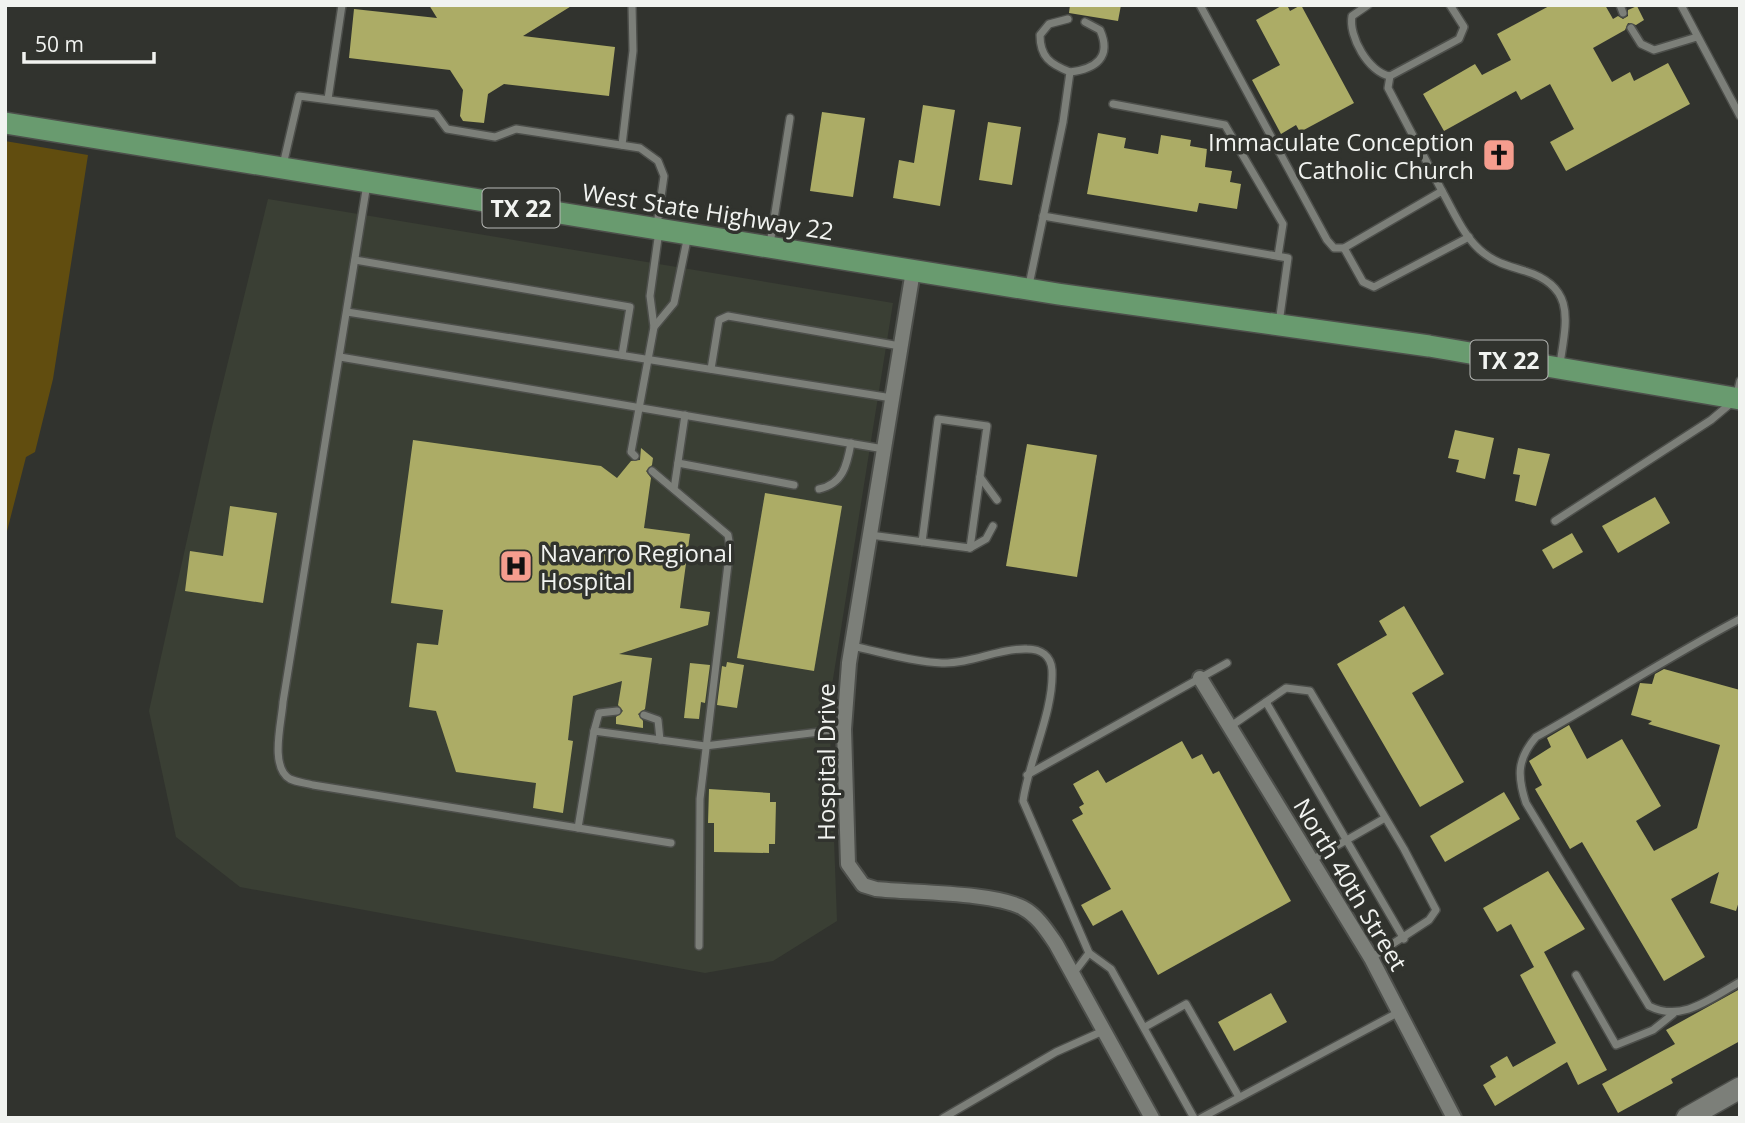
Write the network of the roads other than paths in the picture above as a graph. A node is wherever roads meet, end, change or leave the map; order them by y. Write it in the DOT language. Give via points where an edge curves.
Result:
graph roads {
  1 [pos="342,5"];
  2 [pos="632,5"];
  3 [pos="1200,5"];
  4 [pos="1368,5"];
  5 [pos="1450,5"];
  6 [pos="1681,5"];
  7 [pos="1068,19"];
  8 [pos="1085,22"];
  9 [pos="1631,27"];
  10 [pos="1697,37"];
  11 [pos="1070,72"];
  12 [pos="1390,76"];
  13 [pos="328,99"];
  14 [pos="1113,104"];
  15 [pos="1740,116"];
  16 [pos="790,118"];
  17 [pos="5,123"];
  18 [pos="622,145"];
  19 [pos="282,169"];
  20 [pos="367,183"];
  21 [pos="1442,191"];
  22 [pos="1043,216"];
  23 [pos="658,230"];
  24 [pos="688,234"];
  25 [pos="1469,237"];
  26 [pos="769,248"];
  27 [pos="1344,248"];
  28 [pos="1278,256"];
  29 [pos="355,260"];
  30 [pos="913,271"];
  31 [pos="1028,290"];
  32 [pos="347,312"];
  33 [pos="653,327"];
  34 [pos="1278,327"];
  35 [pos="900,346"];
  36 [pos="622,355"];
  37 [pos="340,357"];
  38 [pos="648,358"];
  39 [pos="711,369"];
  40 [pos="1560,369"];
  41 [pos="1738,393"];
  42 [pos="892,398"];
  43 [pos="637,407"];
  44 [pos="685,415"];
  45 [pos="851,443"];
  46 [pos="884,449"];
  47 [pos="635,456"];
  48 [pos="678,463"];
  49 [pos="652,471"];
  50 [pos="980,477"];
  51 [pos="794,485"];
  52 [pos="820,488"];
  53 [pos="674,489"];
  54 [pos="997,500"];
  55 [pos="1555,520"];
  56 [pos="993,526"];
  57 [pos="870,535"];
  58 [pos="922,542"];
  59 [pos="970,548"];
  60 [pos="1740,619"];
  61 [pos="852,646"];
  62 [pos="1227,663"];
  63 [pos="1200,678"];
  64 [pos="1266,702"];
  65 [pos="617,711"];
  66 [pos="644,715"];
  67 [pos="1231,726"];
  68 [pos="844,729"];
  69 [pos="594,731"];
  70 [pos="660,740"];
  71 [pos="705,746"];
  72 [pos="1027,775"];
  73 [pos="1385,818"];
  74 [pos="578,828"];
  75 [pos="1347,841"];
  76 [pos="671,843"];
  77 [pos="1311,860"];
  78 [pos="1404,939"];
  79 [pos="699,946"];
  80 [pos="1089,953"];
  81 [pos="1371,958"];
  82 [pos="1073,974"];
  83 [pos="1576,975"];
  84 [pos="1740,982"];
  85 [pos="1399,1012"];
  86 [pos="1673,1014"];
  87 [pos="1145,1027"];
  88 [pos="1103,1031"];
  89 [pos="1740,1088"];
  90 [pos="1239,1097"];
  91 [pos="943,1118"];
  92 [pos="1152,1118"];
  93 [pos="1194,1118"];
  94 [pos="1201,1118"];
  95 [pos="1454,1118"];
  96 [pos="1687,1118"];
  1 -- 13 [label="lane"];
  2 -- 18 [label="lane" via="633,51"];
  3 -- 27 [label="lane" via="1326,240 1334,248"];
  4 -- 12 [label="lane" via="1352,16 1353,36 1375,71"];
  5 -- 12 [label="lane" via="1464,27 1459,39"];
  6 -- 10 [label="lane"];
  7 -- 11 [label="lane" via="1049,24 1040,35 1040,50 1050,63"];
  8 -- 11 [label="lane" via="1100,30 1105,54 1097,64"];
  9 -- 10 [label="lane" via="1641,44 1654,50"];
  10 -- 15 [label="lane"];
  11 -- 22 [label="lane"];
  12 -- 21 [label="lane" via="1388,88"];
  13 -- 18 [label="lane" via="436,114 447,129 495,137 516,129"];
  13 -- 19 [label="lane" via="299,96"];
  14 -- 28 [label="lane" via="1225,125 1283,224"];
  16 -- 26 [label="lane"];
  17 -- 19 [label="main road, West State Highway 22 / TX 22"];
  18 -- 23 [label="lane" via="649,153 662,168"];
  19 -- 20 [label="main road, West State Highway 22 / TX 22"];
  20 -- 23 [label="main road, West State Highway 22 / TX 22"];
  20 -- 29 [label="lane"];
  21 -- 25 [label="lane"];
  21 -- 27 [label="lane"];
  22 -- 28 [label="lane"];
  22 -- 31 [label="lane"];
  23 -- 24 [label="main road, West State Highway 22 / TX 22"];
  23 -- 33 [label="lane" via="650,296"];
  24 -- 26 [label="main road, West State Highway 22 / TX 22"];
  24 -- 33 [label="lane" via="674,303"];
  25 -- 27 [label="lane" via="1374,287 1363,282"];
  25 -- 40 [label="lane" via="1482,252 1547,282 1562,297 1567,313"];
  26 -- 30 [label="main road, West State Highway 22 / TX 22"];
  28 -- 34 [label="lane" via="1288,258"];
  29 -- 32 [label="lane"];
  29 -- 36 [label="lane" via="630,307"];
  30 -- 31 [label="main road, West State Highway 22 / TX 22"];
  30 -- 35 [label="street, Hospital Drive"];
  31 -- 34 [label="main road, West State Highway 22 / TX 22"];
  32 -- 36 [label="lane"];
  32 -- 37 [label="lane"];
  33 -- 38 [label="lane"];
  34 -- 40 [label="main road, TX 22"];
  35 -- 39 [label="lane" via="729,316 719,320"];
  35 -- 42 [label="street, Hospital Drive"];
  36 -- 38 [label="lane"];
  37 -- 43 [label="lane"];
  37 -- 74 [label="lane" via="283,702 281,769 289,779 313,785"];
  38 -- 39 [label="lane"];
  38 -- 43 [label="lane"];
  39 -- 42 [label="lane"];
  40 -- 41 [label="main road, TX 22"];
  41 -- 55 [label="lane" via="1711,420"];
  42 -- 46 [label="street, Hospital Drive"];
  43 -- 44 [label="lane"];
  43 -- 47 [label="lane" via="631,452"];
  44 -- 45 [label="lane"];
  44 -- 48 [label="lane"];
  45 -- 46 [label="lane"];
  45 -- 52 [label="lane" via="842,476 832,486"];
  46 -- 57 [label="street, Hospital Drive"];
  48 -- 51 [label="lane"];
  48 -- 53 [label="lane"];
  49 -- 53 [label="lane"];
  50 -- 54 [label="lane"];
  50 -- 58 [label="lane" via="987,426 938,419"];
  50 -- 59 [label="lane"];
  53 -- 71 [label="lane" via="729,535"];
  56 -- 59 [label="lane" via="986,538"];
  57 -- 58 [label="lane"];
  57 -- 61 [label="street, Hospital Drive"];
  58 -- 59 [label="lane"];
  60 -- 86 [label="lane" via="1536,737 1518,768 1526,803 1649,1006"];
  61 -- 68 [label="street, Hospital Drive"];
  61 -- 72 [label="lane" via="942,663 1026,649 1044,653 1051,661 1052,682"];
  62 -- 63 [label="lane"];
  63 -- 67 [label="street, North 40th Street"];
  63 -- 72 [label="lane"];
  64 -- 67 [label="lane"];
  64 -- 73 [label="lane" via="1286,688 1310,691"];
  64 -- 75 [label="lane"];
  65 -- 69 [label="lane" via="599,713"];
  66 -- 70 [label="lane" via="658,720"];
  67 -- 77 [label="street, North 40th Street"];
  68 -- 71 [label="lane"];
  68 -- 82 [label="street, Hospital Drive" via="848,864 863,885 876,890 992,899 1023,908 1044,927"];
  69 -- 70 [label="lane"];
  69 -- 74 [label="lane"];
  70 -- 71 [label="lane"];
  71 -- 79 [label="lane"];
  72 -- 80 [label="lane" via="1023,801 1032,827 1054,866"];
  73 -- 75 [label="lane"];
  73 -- 78 [label="lane" via="1436,910"];
  74 -- 76 [label="lane"];
  75 -- 77 [label="lane"];
  75 -- 78 [label="lane"];
  77 -- 81 [label="street, North 40th Street"];
  78 -- 81 [label="lane"];
  80 -- 82 [label="lane"];
  80 -- 87 [label="lane" via="1111,969"];
  81 -- 85 [label="street, North 40th Street"];
  82 -- 88 [label="street, Hospital Drive"];
  83 -- 86 [label="lane" via="1616,1045 1653,1030"];
  84 -- 86 [label="lane"];
  85 -- 90 [label="lane"];
  85 -- 95 [label="street, North 40th Street"];
  87 -- 90 [label="lane" via="1186,1003"];
  87 -- 93 [label="lane"];
  88 -- 91 [label="lane" via="1056,1052"];
  88 -- 92 [label="street, Hospital Drive"];
  89 -- 96 [label="street"];
  90 -- 94 [label="lane"];
}
